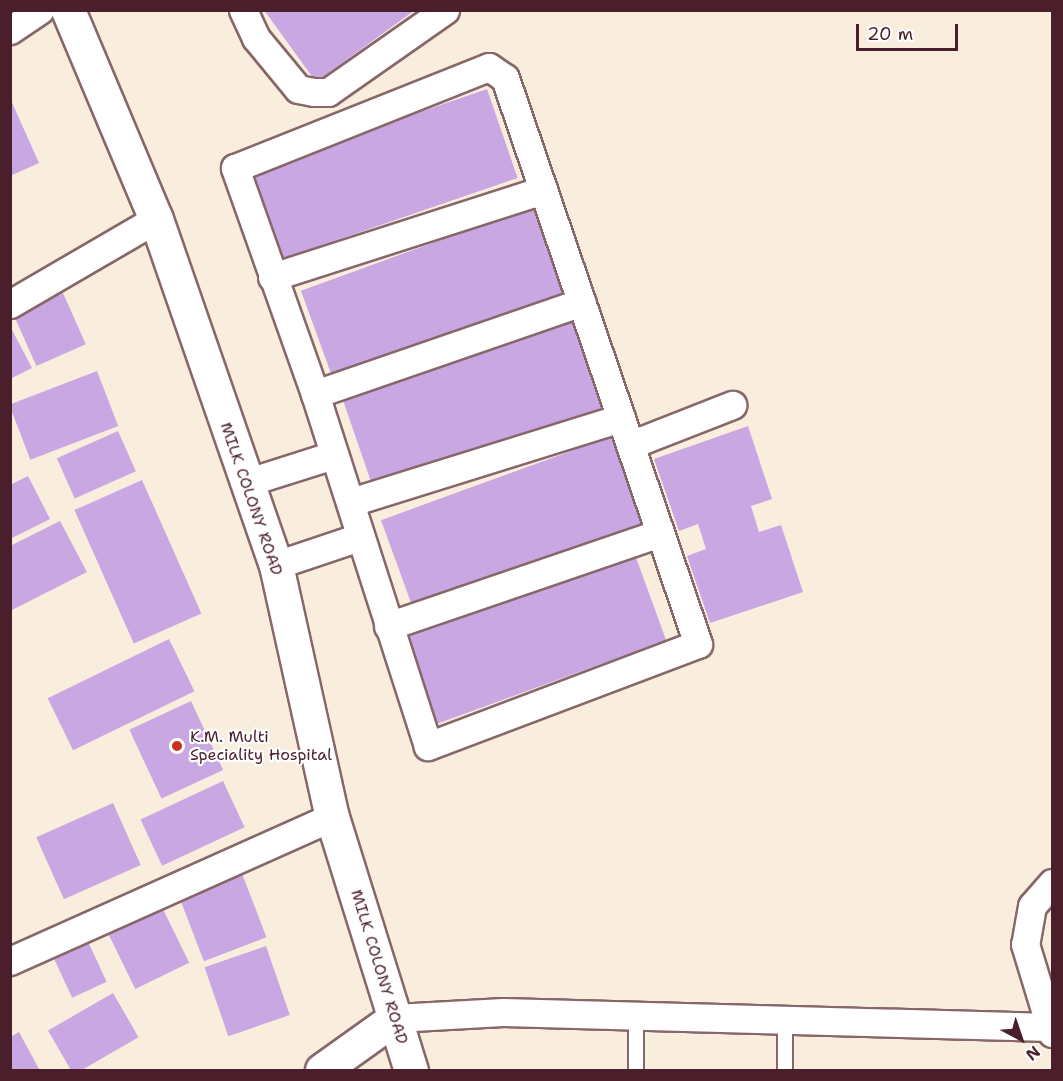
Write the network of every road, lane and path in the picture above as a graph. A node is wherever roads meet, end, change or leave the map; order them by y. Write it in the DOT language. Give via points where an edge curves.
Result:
graph roads {
  1 [pos="40,10"];
  2 [pos="68,10"];
  3 [pos="243,10"];
  4 [pos="445,10"];
  5 [pos="10,30"];
  6 [pos="543,190"];
  7 [pos="156,219"];
  8 [pos="272,277"];
  9 [pos="582,302"];
  10 [pos="10,304"];
  11 [pos="315,394"];
  12 [pos="732,405"];
  13 [pos="621,418"];
  14 [pos="630,445"];
  15 [pos="330,456"];
  16 [pos="245,483"];
  17 [pos="351,502"];
  18 [pos="660,533"];
  19 [pos="359,537"];
  20 [pos="276,565"];
  21 [pos="388,626"];
  22 [pos="332,817"];
  23 [pos="1053,883"];
  24 [pos="10,961"];
  25 [pos="394,1018"];
  26 [pos="636,1019"];
  27 [pos="784,1023"];
  28 [pos="1051,1030"];
  29 [pos="322,1071"];
  30 [pos="411,1071"];
  31 [pos="636,1071"];
  32 [pos="785,1071"];
  1 -- 5 [label="street"];
  2 -- 7 [label="main road, MILK COLONY ROAD"];
  3 -- 4 [label="street" via="256,38 298,89 328,92"];
  6 -- 8 [label="street"];
  6 -- 8 [label="street" via="505,78 489,67 235,168"];
  6 -- 9 [label="street"];
  7 -- 10 [label="street"];
  7 -- 16 [label="main road, MILK COLONY ROAD"];
  8 -- 11 [label="street"];
  9 -- 11 [label="street"];
  9 -- 13 [label="street"];
  11 -- 15 [label="street"];
  12 -- 14 [label="street"];
  13 -- 14 [label="street"];
  13 -- 17 [label="street"];
  14 -- 18 [label="street"];
  15 -- 16 [label="street"];
  15 -- 17 [label="street"];
  16 -- 20 [label="main road, MILK COLONY ROAD"];
  17 -- 19 [label="street"];
  18 -- 21 [label="street"];
  18 -- 21 [label="street" via="698,644 428,746"];
  19 -- 20 [label="street"];
  19 -- 21 [label="street"];
  20 -- 22 [label="main road, MILK COLONY ROAD"];
  22 -- 24 [label="street"];
  22 -- 25 [label="main road, MILK COLONY ROAD"];
  23 -- 28 [label="street" via="1032,906 1026,944"];
  25 -- 26 [label="street" via="503,1012"];
  25 -- 29 [label="main road"];
  25 -- 30 [label="main road, MILK COLONY ROAD"];
  26 -- 27 [label="street"];
  26 -- 31 [label="lane"];
  27 -- 28 [label="street"];
  27 -- 32 [label="lane"];
}
